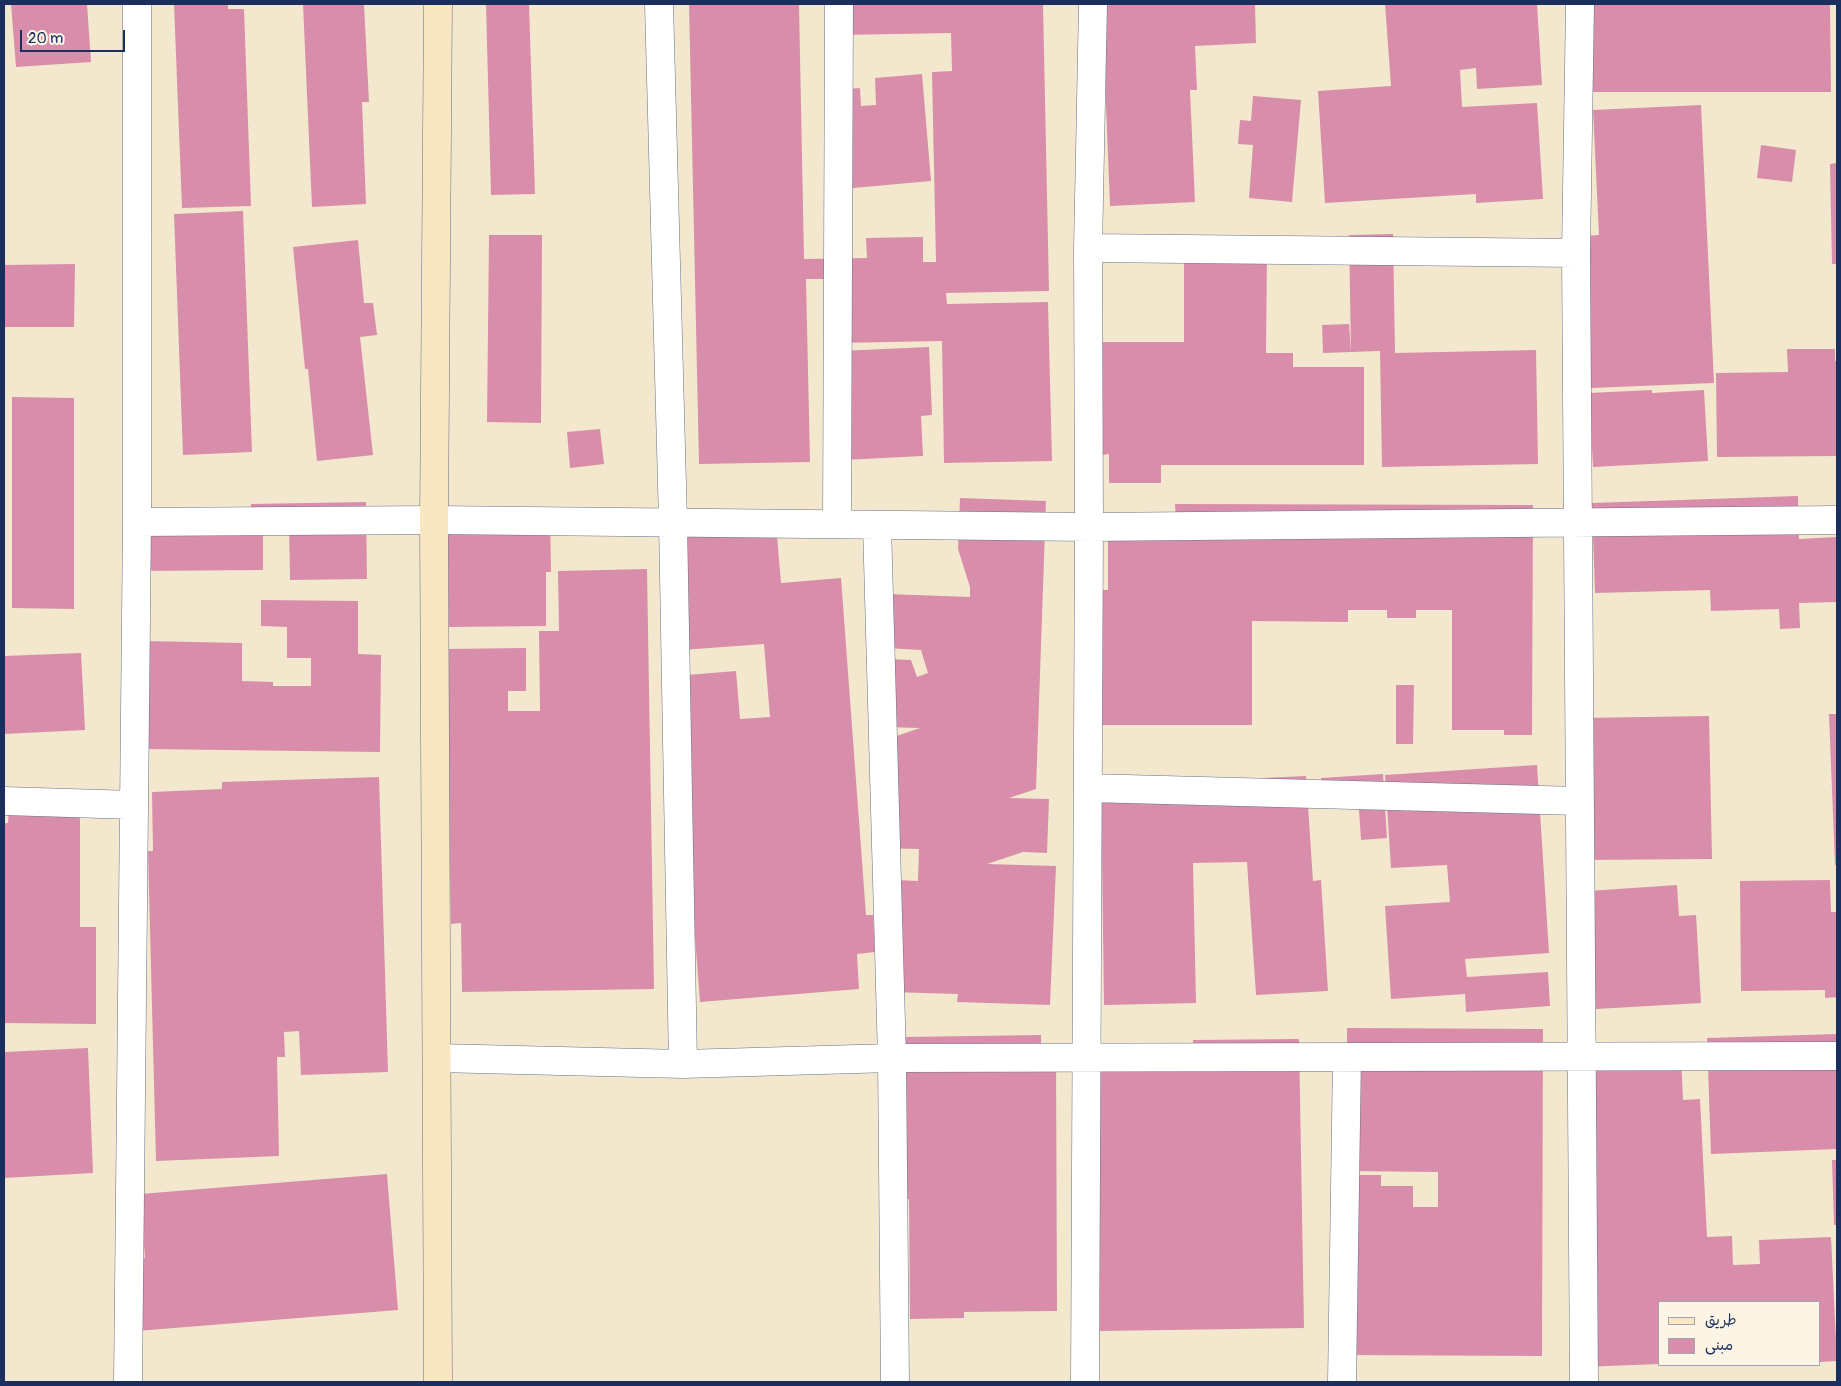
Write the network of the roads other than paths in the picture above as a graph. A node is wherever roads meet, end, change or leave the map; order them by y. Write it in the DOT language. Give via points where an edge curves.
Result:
graph roads {
  1 [pos="137,4"];
  2 [pos="438,4"];
  3 [pos="658,4"];
  4 [pos="839,4"];
  5 [pos="1093,4"];
  6 [pos="1580,4"];
  7 [pos="1088,248"];
  8 [pos="1576,253"];
  9 [pos="434,520"];
  10 [pos="1837,520"];
  11 [pos="138,522"];
  12 [pos="672,522"];
  13 [pos="1578,522"];
  14 [pos="837,524"];
  15 [pos="877,525"];
  16 [pos="1089,527"];
  17 [pos="1088,788"];
  18 [pos="4,801"];
  19 [pos="1580,801"];
  20 [pos="134,805"];
  21 [pos="1837,1056"];
  22 [pos="1582,1057"];
  23 [pos="437,1058"];
  24 [pos="892,1058"];
  25 [pos="1347,1058"];
  26 [pos="1086,1059"];
  27 [pos="683,1064"];
  28 [pos="128,1382"];
  29 [pos="438,1382"];
  30 [pos="895,1382"];
  31 [pos="1085,1382"];
  32 [pos="1342,1382"];
  33 [pos="1584,1382"];
  1 -- 11 [label="street"];
  2 -- 9 [label="street"];
  3 -- 12 [label="street"];
  4 -- 14 [label="street"];
  5 -- 7 [label="street"];
  6 -- 8 [label="street"];
  7 -- 8 [label="street"];
  7 -- 16 [label="street"];
  8 -- 13 [label="street"];
  9 -- 11 [label="street"];
  9 -- 12 [label="street"];
  9 -- 23 [label="street"];
  10 -- 13 [label="street"];
  11 -- 20 [label="street"];
  12 -- 14 [label="street"];
  12 -- 27 [label="street"];
  13 -- 16 [label="street"];
  13 -- 19 [label="street"];
  14 -- 15 [label="street"];
  15 -- 16 [label="street"];
  15 -- 24 [label="street"];
  16 -- 17 [label="street"];
  17 -- 19 [label="street"];
  17 -- 26 [label="street"];
  18 -- 20 [label="street"];
  19 -- 22 [label="street"];
  20 -- 28 [label="street"];
  21 -- 22 [label="street"];
  22 -- 25 [label="street"];
  22 -- 33 [label="street"];
  23 -- 27 [label="street"];
  23 -- 29 [label="street"];
  24 -- 26 [label="street"];
  24 -- 27 [label="street"];
  24 -- 30 [label="street"];
  25 -- 26 [label="street"];
  25 -- 32 [label="street"];
  26 -- 31 [label="street"];
}
